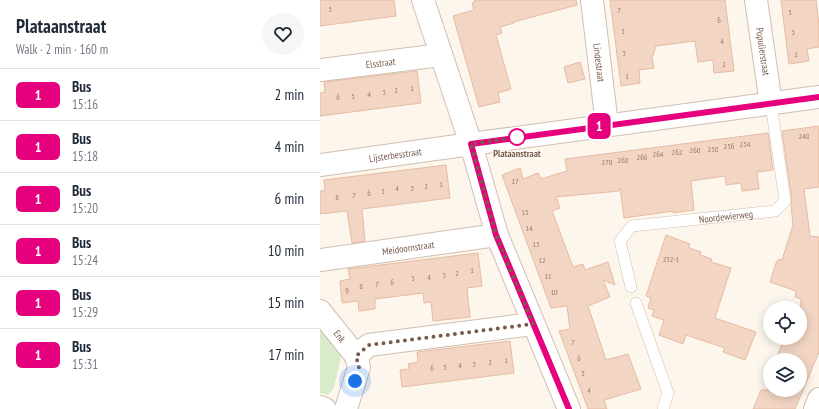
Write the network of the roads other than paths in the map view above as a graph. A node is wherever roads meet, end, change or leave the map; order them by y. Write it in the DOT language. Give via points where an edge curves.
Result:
graph roads {
  1 [pos="423,0"];
  2 [pos="592,0"];
  3 [pos="756,0"];
  4 [pos="441,55"];
  5 [pos="320,70"];
  6 [pos="819,97"];
  7 [pos="771,104"];
  8 [pos="607,125"];
  9 [pos="471,144"];
  10 [pos="320,165"];
  11 [pos="496,235"];
  12 [pos="320,260"];
  13 [pos="631,288"];
  14 [pos="636,303"];
  15 [pos="320,311"];
  16 [pos="533,324"];
  17 [pos="356,356"];
  18 [pos="819,400"];
  19 [pos="320,407"];
  20 [pos="325,409"];
  21 [pos="346,409"];
  22 [pos="568,409"];
  23 [pos="663,409"];
  24 [pos="815,409"];
  1 -- 4 [label="street"];
  2 -- 8 [label="street, Lindestraat"];
  3 -- 7 [label="street, Populierstraat"];
  4 -- 5 [label="street, Elsstraat"];
  4 -- 9 [label="street"];
  6 -- 7 [label="street"];
  7 -- 8 [label="street"];
  7 -- 13 [label="lane, Noordewierweg" via="785,201 775,210 632,226 620,241"];
  8 -- 9 [label="street"];
  9 -- 10 [label="street, Lijsterbesstraat"];
  9 -- 11 [label="street"];
  11 -- 12 [label="street, Meidoornstraat"];
  11 -- 16 [label="street"];
  14 -- 23 [label="lane" via="668,393"];
  15 -- 17 [label="street, Enk"];
  16 -- 17 [label="street" via="369,345"];
  16 -- 22 [label="street"];
  17 -- 21 [label="street" via="359,367"];
  18 -- 24 [label="street"];
  19 -- 20 [label="street"];
}
